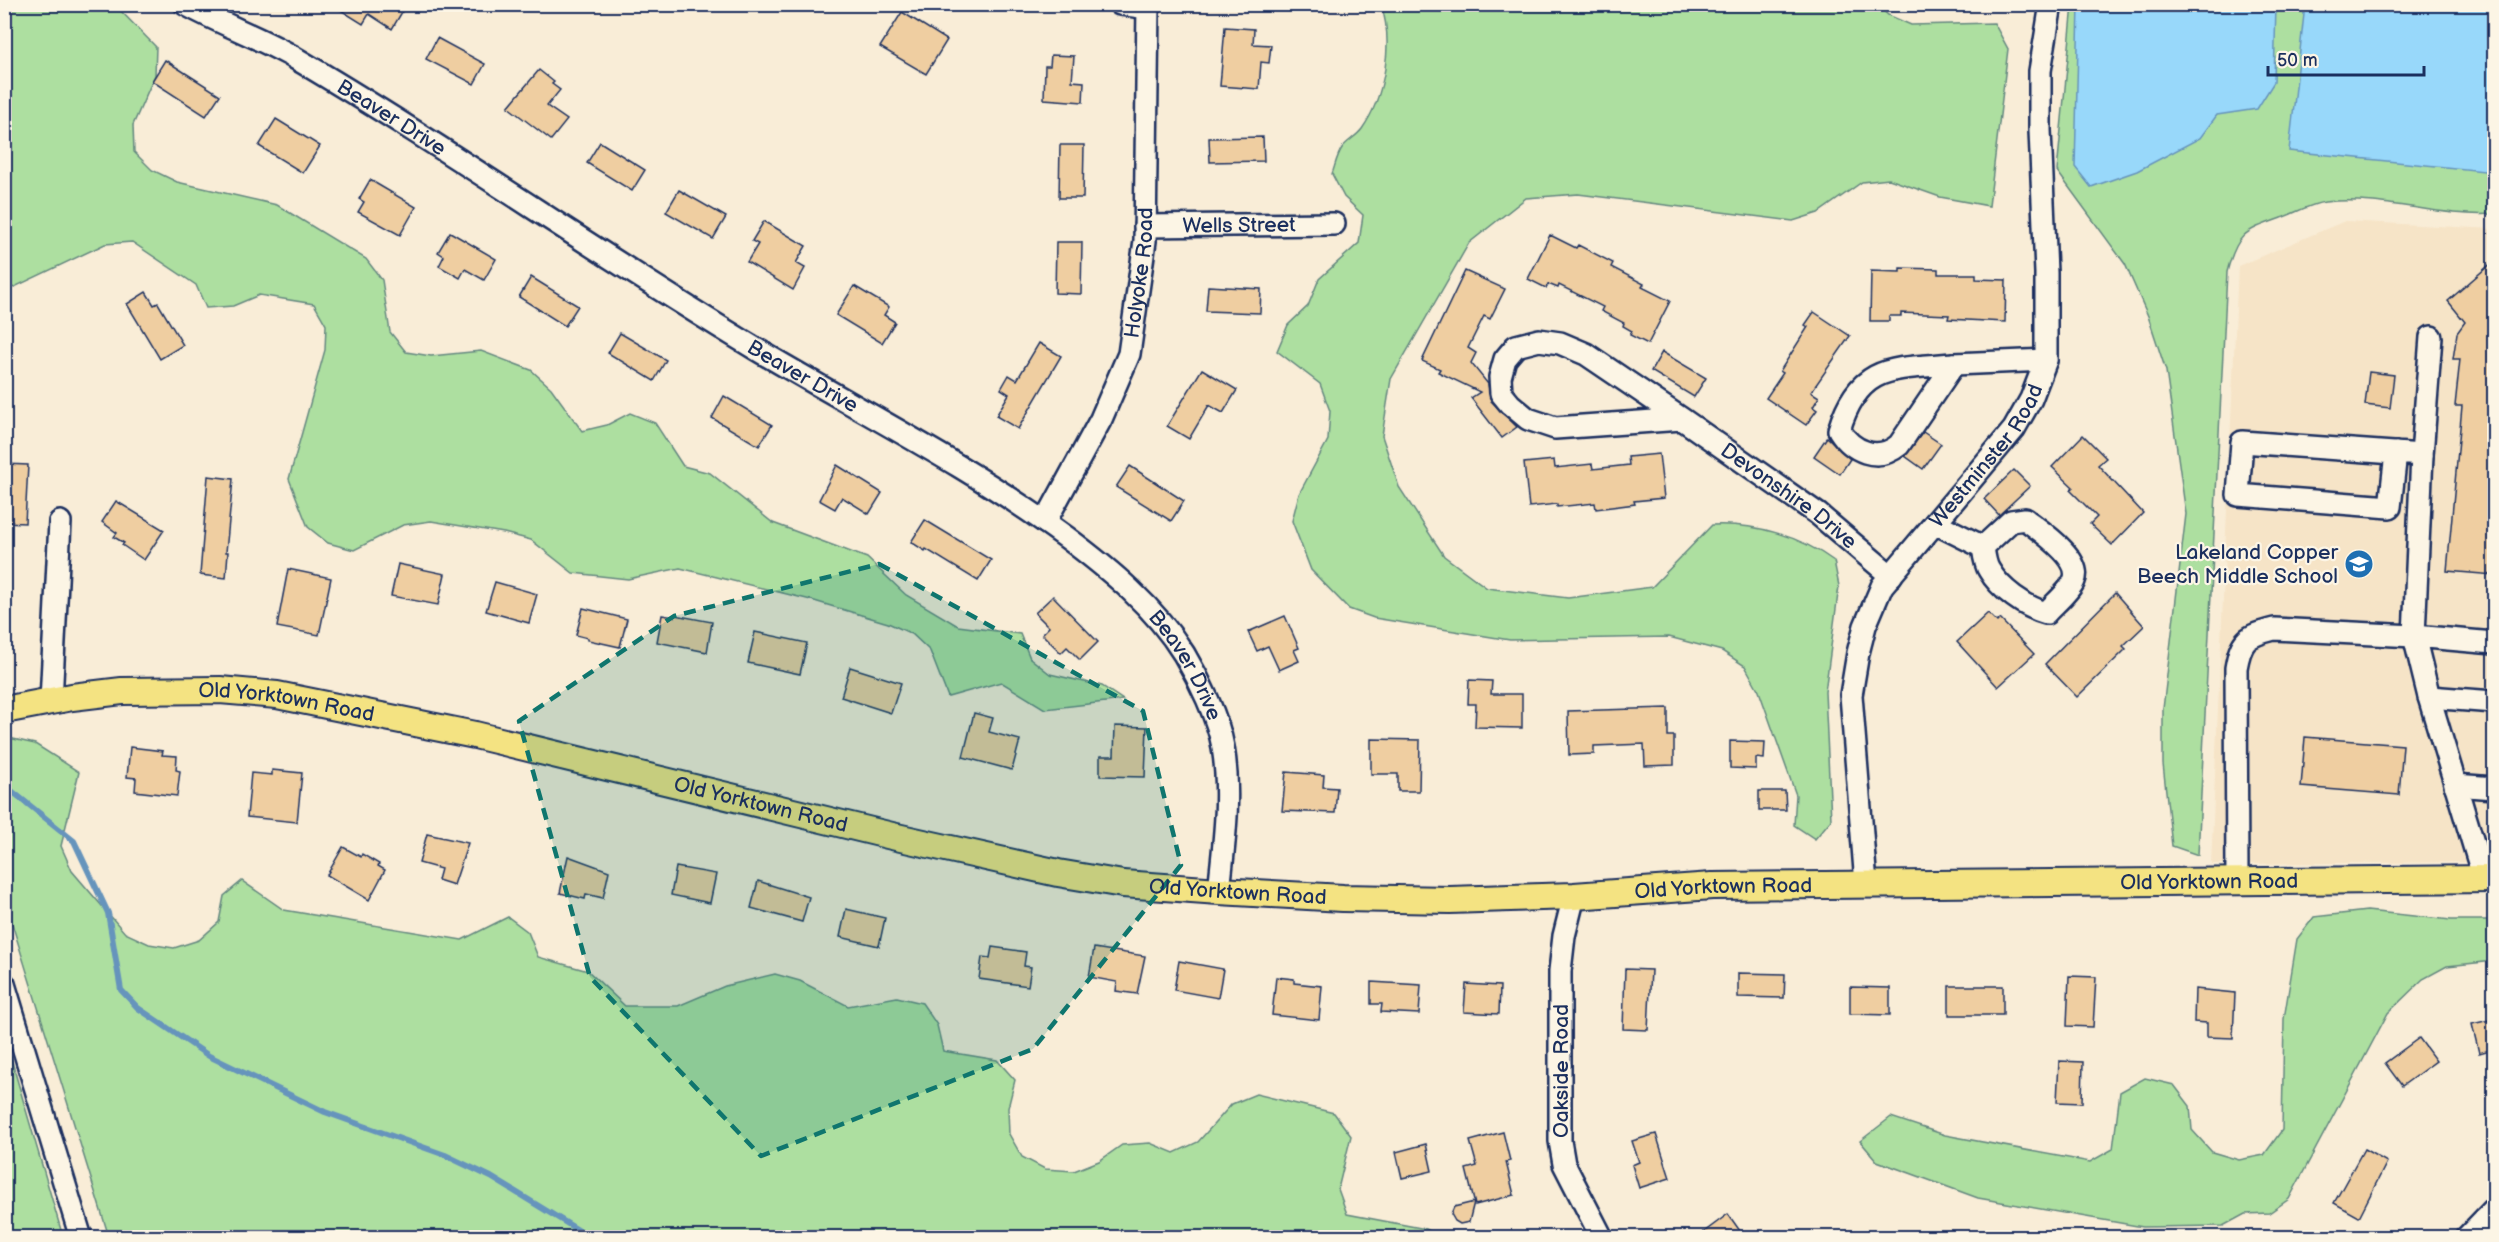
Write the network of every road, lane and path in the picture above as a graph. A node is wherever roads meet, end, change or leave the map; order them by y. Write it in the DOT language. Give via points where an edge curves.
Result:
graph roads {
  1 [pos="185,4"];
  2 [pos="1120,4"];
  3 [pos="2051,4"];
  4 [pos="1148,6"];
  5 [pos="1334,224"];
  6 [pos="1145,226"];
  7 [pos="2431,337"];
  8 [pos="2046,360"];
  9 [pos="1954,364"];
  10 [pos="1682,419"];
  11 [pos="2396,453"];
  12 [pos="2422,455"];
  13 [pos="60,522"];
  14 [pos="1045,522"];
  15 [pos="1935,523"];
  16 [pos="1983,547"];
  17 [pos="1891,576"];
  18 [pos="2414,636"];
  19 [pos="2494,643"];
  20 [pos="2428,697"];
  21 [pos="51,701"];
  22 [pos="2494,702"];
  23 [pos="4,710"];
  24 [pos="2455,785"];
  25 [pos="2494,788"];
  26 [pos="2489,879"];
  27 [pos="2237,881"];
  28 [pos="1866,884"];
  29 [pos="1219,891"];
  30 [pos="1574,896"];
  31 [pos="4,984"];
  32 [pos="2494,1209"];
  33 [pos="81,1238"];
  34 [pos="1602,1238"];
  35 [pos="2466,1238"];
  1 -- 14 [label="street, Beaver Drive" via="285,53 737,337 975,476"];
  2 -- 4 [label="street"];
  3 -- 8 [label="street, Westminster Road" via="2040,71"];
  4 -- 6 [label="street, Holyoke Road"];
  5 -- 6 [label="street, Wells Street"];
  6 -- 14 [label="street, Holyoke Road" via="1129,354 1101,419"];
  7 -- 12 [label="street"];
  8 -- 9 [label="street"];
  8 -- 15 [label="street, Westminster Road" via="2014,429"];
  9 -- 9 [label="street" via="1893,449 1876,455 1864,451 1847,442 1839,430 1859,388 1870,378 1898,369"];
  10 -- 10 [label="street, Devonshire Drive" via="1555,428 1528,419 1502,393 1500,377 1505,359 1516,346 1530,341 1560,343 1586,354"];
  10 -- 17 [label="street, Devonshire Drive" via="1818,514"];
  11 -- 11 [label="street" via="2242,442 2238,495 2391,507"];
  11 -- 12 [label="street"];
  12 -- 18 [label="street"];
  13 -- 21 [label="street"];
  14 -- 29 [label="street, Beaver Drive" via="1106,567 1151,610 1183,653 1208,702 1223,745 1227,806"];
  15 -- 16 [label="street"];
  15 -- 17 [label="street, Westminster Road"];
  16 -- 16 [label="street" via="1987,568 1999,584 2033,609 2046,613 2074,582 2076,573 2065,550 2025,519 2011,521"];
  17 -- 28 [label="street, Westminster Road" via="1882,586 1865,626 1851,695"];
  18 -- 19 [label="street"];
  18 -- 20 [label="street"];
  18 -- 27 [label="street" via="2274,629 2253,634 2240,646 2236,668"];
  20 -- 22 [label="street"];
  20 -- 24 [label="street"];
  21 -- 23 [label="main road, Old Yorktown Road"];
  21 -- 29 [label="main road, Old Yorktown Road" via="123,692 220,690 277,695 474,735 1058,873 1124,884"];
  24 -- 25 [label="street"];
  24 -- 26 [label="street"];
  26 -- 27 [label="main road, Old Yorktown Road"];
  27 -- 28 [label="main road, Old Yorktown Road"];
  28 -- 30 [label="main road, Old Yorktown Road" via="1712,886"];
  29 -- 30 [label="main road, Old Yorktown Road" via="1450,900"];
  30 -- 34 [label="street, Oakside Road" via="1560,970 1560,1141 1564,1164"];
  31 -- 33 [label="street"];
  32 -- 35 [label="street"];
}
